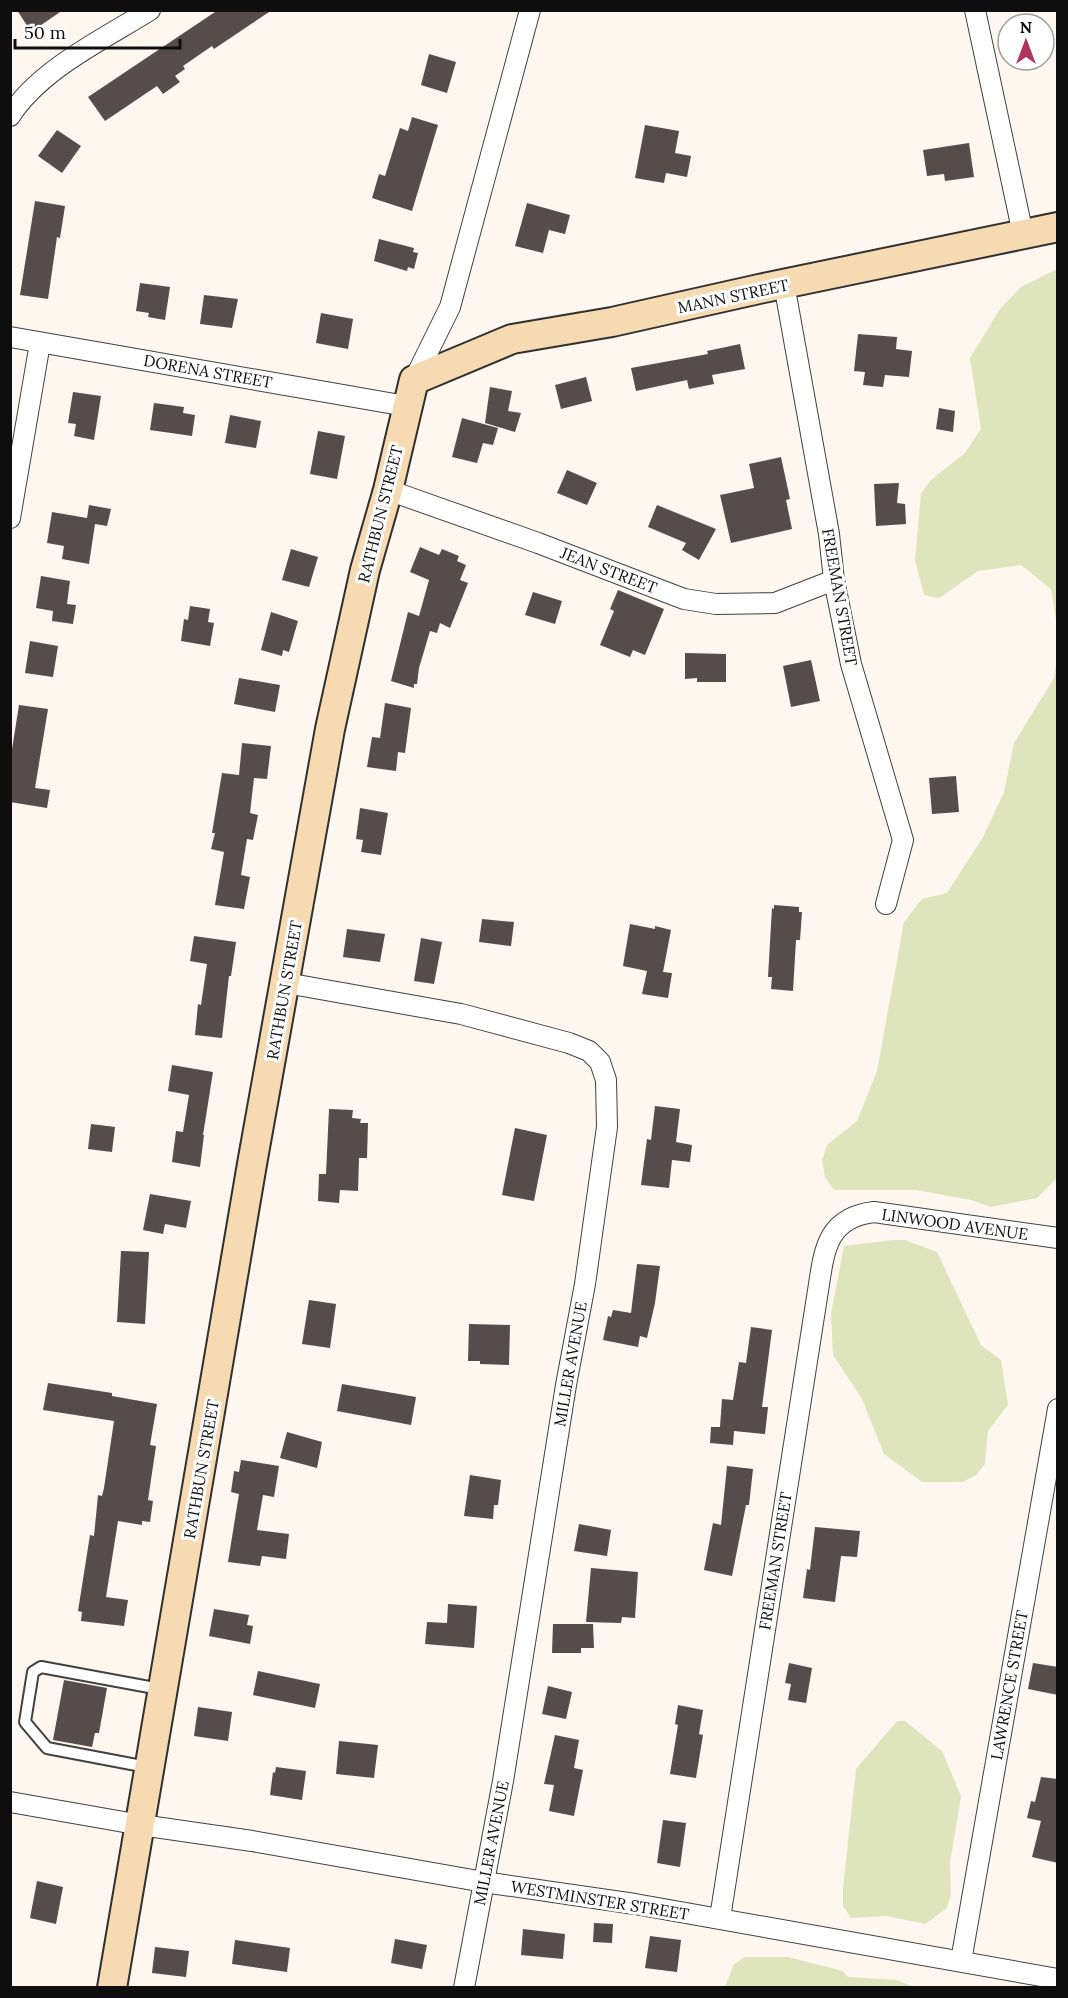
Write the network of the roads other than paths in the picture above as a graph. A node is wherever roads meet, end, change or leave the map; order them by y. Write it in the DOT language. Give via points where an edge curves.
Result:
graph roads {
  1 [pos="150,10"];
  2 [pos="530,10"];
  3 [pos="975,10"];
  4 [pos="10,116"];
  5 [pos="1058,227"];
  6 [pos="1023,234"];
  7 [pos="784,284"];
  8 [pos="10,337"];
  9 [pos="40,343"];
  10 [pos="410,393"];
  11 [pos="388,490"];
  12 [pos="10,518"];
  13 [pos="834,580"];
  14 [pos="886,904"];
  15 [pos="286,983"];
  16 [pos="854,1216"];
  17 [pos="1058,1238"];
  18 [pos="1058,1409"];
  19 [pos="164,1690"];
  20 [pos="151,1768"];
  21 [pos="10,1802"];
  22 [pos="141,1825"];
  23 [pos="484,1882"];
  24 [pos="720,1918"];
  25 [pos="961,1961"];
  26 [pos="1058,1978"];
  27 [pos="112,1988"];
  28 [pos="464,1988"];
  1 -- 4 [label="street" via="40,82"];
  2 -- 10 [label="street, RATHBUN STREET" via="450,307"];
  3 -- 6 [label="street"];
  5 -- 6 [label="street, MANN STREET"];
  6 -- 7 [label="street, MANN STREET"];
  7 -- 10 [label="street, MANN STREET" via="612,322 512,339"];
  7 -- 13 [label="street, FREEMAN STREET"];
  8 -- 9 [label="street, DORENA STREET"];
  9 -- 10 [label="street, DORENA STREET"];
  9 -- 12 [label="street"];
  10 -- 11 [label="street, RATHBUN STREET"];
  11 -- 13 [label="street, JEAN STREET" via="684,599 716,604 775,603"];
  11 -- 15 [label="street, RATHBUN STREET" via="365,570 330,729"];
  13 -- 14 [label="street, FREEMAN STREET" via="851,664 903,840"];
  15 -- 19 [label="street, RATHBUN STREET"];
  15 -- 23 [label="street, MILLER AVENUE" via="461,1014 560,1041 589,1051 600,1062 606,1080 607,1127 601,1180"];
  16 -- 17 [label="street, LINWOOD AVENUE" via="888,1213"];
  16 -- 24 [label="street, FREEMAN STREET" via="830,1238 824,1258"];
  18 -- 25 [label="street, LAWRENCE STREET"];
  19 -- 20 [label="street, RATHBUN STREET"];
  19 -- 20 [label="lane" via="41,1667 33,1672 25,1722 47,1748"];
  20 -- 22 [label="street, RATHBUN STREET"];
  21 -- 22 [label="street, WESTMINSTER STREET"];
  22 -- 23 [label="street, WESTMINSTER STREET"];
  22 -- 27 [label="street, RATHBUN STREET"];
  23 -- 24 [label="street, WESTMINSTER STREET"];
  23 -- 28 [label="street, MILLER AVENUE"];
  24 -- 25 [label="street, WESTMINSTER STREET"];
  25 -- 26 [label="street, WESTMINSTER STREET"];
}
